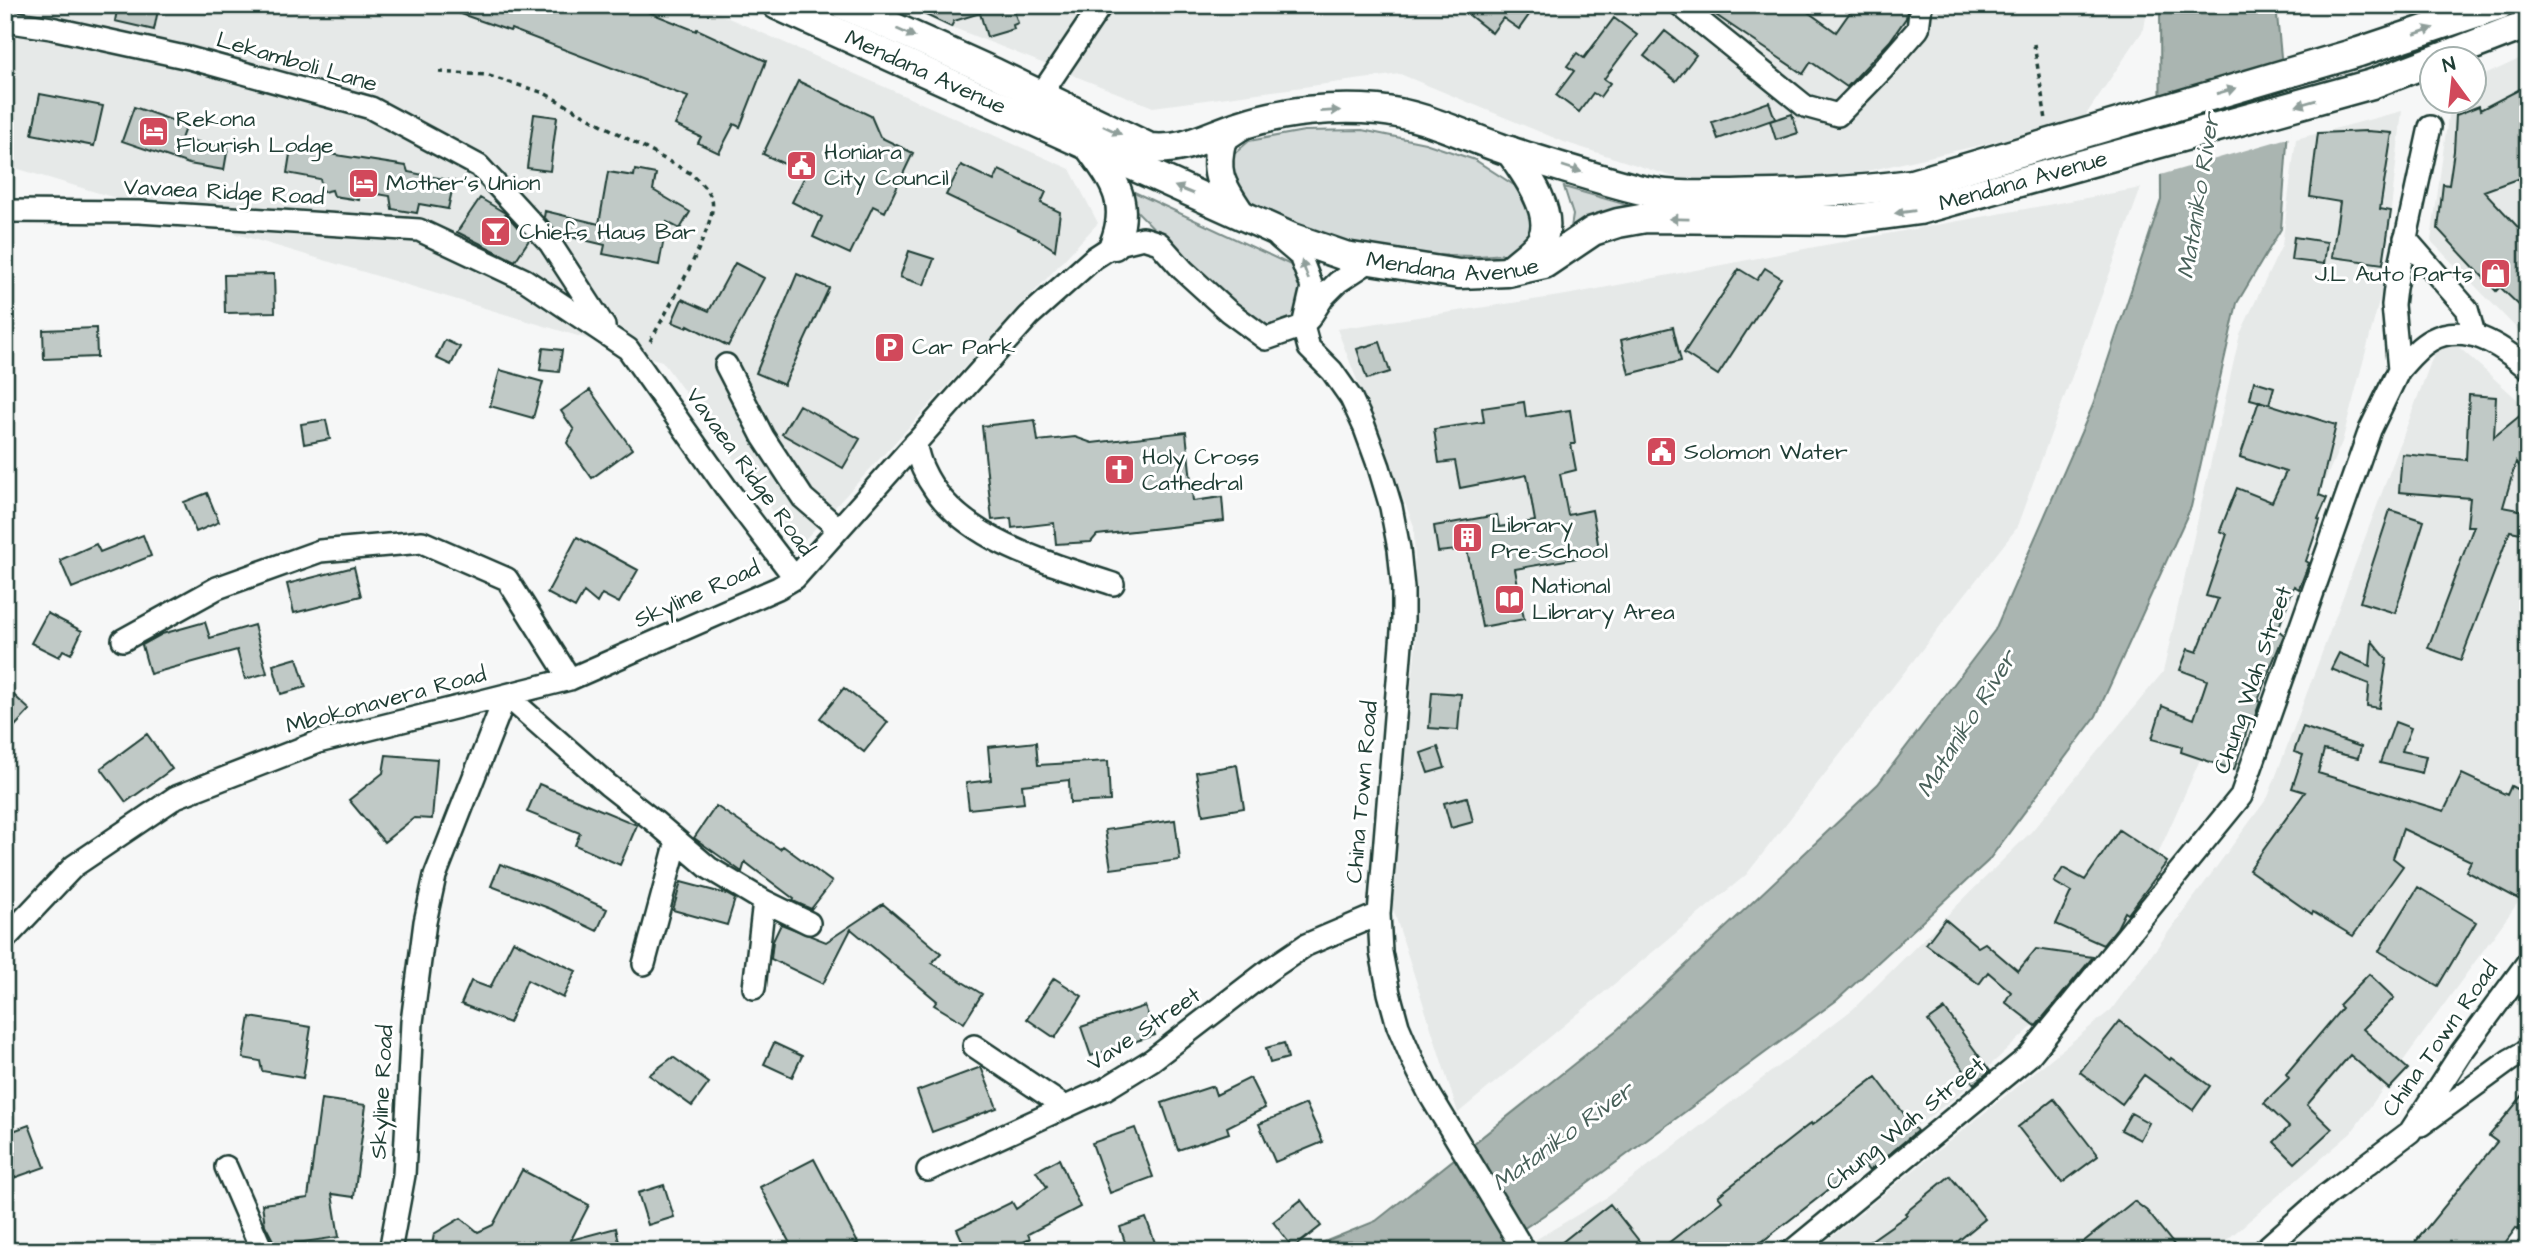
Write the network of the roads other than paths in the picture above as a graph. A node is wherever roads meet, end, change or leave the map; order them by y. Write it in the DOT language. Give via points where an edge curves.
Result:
graph roads {
  1 [pos="777,5"];
  2 [pos="844,5"];
  3 [pos="1101,5"];
  4 [pos="1680,5"];
  5 [pos="1921,5"];
  6 [pos="2499,5"];
  7 [pos="5,21"];
  8 [pos="2528,24"];
  9 [pos="2470,46"];
  10 [pos="2418,66"];
  11 [pos="1040,96"];
  12 [pos="1242,125"];
  13 [pos="2430,127"];
  14 [pos="1090,148"];
  15 [pos="1510,151"];
  16 [pos="5,211"];
  17 [pos="1239,212"];
  18 [pos="1268,228"];
  19 [pos="2406,238"];
  20 [pos="1114,245"];
  21 [pos="1373,259"];
  22 [pos="1508,272"];
  23 [pos="1303,326"];
  24 [pos="609,334"];
  25 [pos="2474,334"];
  26 [pos="726,365"];
  27 [pos="2528,369"];
  28 [pos="2399,370"];
  29 [pos="915,443"];
  30 [pos="839,529"];
  31 [pos="795,578"];
  32 [pos="1113,584"];
  33 [pos="123,640"];
  34 [pos="570,679"];
  35 [pos="506,695"];
  36 [pos="677,841"];
  37 [pos="764,901"];
  38 [pos="1379,914"];
  39 [pos="809,923"];
  40 [pos="5,939"];
  41 [pos="2528,962"];
  42 [pos="644,964"];
  43 [pos="754,988"];
  44 [pos="974,1046"];
  45 [pos="2528,1050"];
  46 [pos="1065,1107"];
  47 [pos="2410,1132"];
  48 [pos="226,1167"];
  49 [pos="928,1170"];
  50 [pos="264,1251"];
  51 [pos="390,1251"];
  52 [pos="1524,1251"];
  53 [pos="1792,1251"];
  54 [pos="2263,1251"];
  1 -- 14 [label="main road, Mendana Avenue"];
  2 -- 11 [label="main road, Mendana Avenue, one-way"];
  3 -- 11 [label="street"];
  4 -- 5 [label="street" via="1805,106 1838,115 1919,29"];
  15 -- 6 [label="main road, Mendana Avenue, one-way" via="1639,190 1688,196 1845,193 1912,184 2359,52"];
  7 -- 24 [label="street, Lekamboli Lane" via="189,58 371,107 479,166 550,243"];
  8 -- 9 [label="main road, Mendana Avenue"];
  10 -- 22 [label="main road, Mendana Avenue, one-way" via="2371,84 1919,210 1845,220 1646,218 1593,232 1544,264"];
  11 -- 12 [label="main road, Mendana Avenue, one-way" via="1150,148 1185,146"];
  12 -- 15 [label="main road, Mendana Avenue, one-way" via="1327,110 1377,110 1406,114"];
  12 -- 17 [label="main road" via="1222,138 1217,171"];
  13 -- 19 [label="street"];
  17 -- 14 [label="main road, Mendana Avenue, one-way"];
  14 -- 20 [label="main road" via="1120,195 1122,213"];
  15 -- 22 [label="main road" via="1542,205 1546,226 1541,241"];
  16 -- 24 [label="street, Vavaea Ridge Road" via="139,212 419,230 525,280"];
  17 -- 18 [label="main road, Mendana Avenue"];
  18 -- 21 [label="main road, Mendana Avenue" via="1329,251"];
  23 -- 18 [label="street, one-way" via="1312,287 1300,256"];
  19 -- 25 [label="street" via="2467,309"];
  19 -- 28 [label="street" via="2393,305"];
  20 -- 23 [label="street, Skyline Road" via="1143,238 1159,243 1183,271 1266,339"];
  20 -- 29 [label="street, Skyline Road" via="1029,316"];
  21 -- 22 [label="main road, Mendana Avenue" via="1459,274"];
  21 -- 23 [label="street" via="1338,282"];
  23 -- 38 [label="street, China Town Road" via="1310,348 1332,371 1364,426 1391,507 1399,550 1403,619"];
  24 -- 31 [label="street, Vavaea Ridge Road" via="628,349"];
  25 -- 27 [label="street" via="2505,349"];
  25 -- 28 [label="street" via="2431,340"];
  26 -- 30 [label="street" via="763,437 803,498"];
  28 -- 53 [label="street, Chung Wah Street" via="2370,430 2241,796 2029,1056"];
  29 -- 30 [label="street, Skyline Road"];
  29 -- 32 [label="street" via="923,470 958,515 1014,551"];
  30 -- 31 [label="street, Skyline Road"];
  31 -- 34 [label="street, Skyline Road"];
  33 -- 34 [label="street" via="216,588 320,551 422,542 507,579"];
  34 -- 35 [label="street, Skyline Road"];
  35 -- 36 [label="street"];
  35 -- 40 [label="street, Mbokonavera Road" via="318,742 176,797 74,866"];
  35 -- 51 [label="street, Skyline Road" via="439,863 425,922 412,1022 404,1175"];
  36 -- 37 [label="street" via="709,868"];
  36 -- 42 [label="street"];
  37 -- 39 [label="street"];
  37 -- 43 [label="street"];
  38 -- 46 [label="street, Vave Street" via="1306,945 1152,1060"];
  38 -- 52 [label="street, China Town Road" via="1381,952 1395,1015 1413,1061"];
  41 -- 47 [label="street, China Town Road"];
  44 -- 46 [label="street"];
  45 -- 47 [label="street"];
  46 -- 49 [label="street, Vave Street"];
  47 -- 54 [label="street, China Town Road" via="2324,1197"];
  48 -- 50 [label="street"];
}
